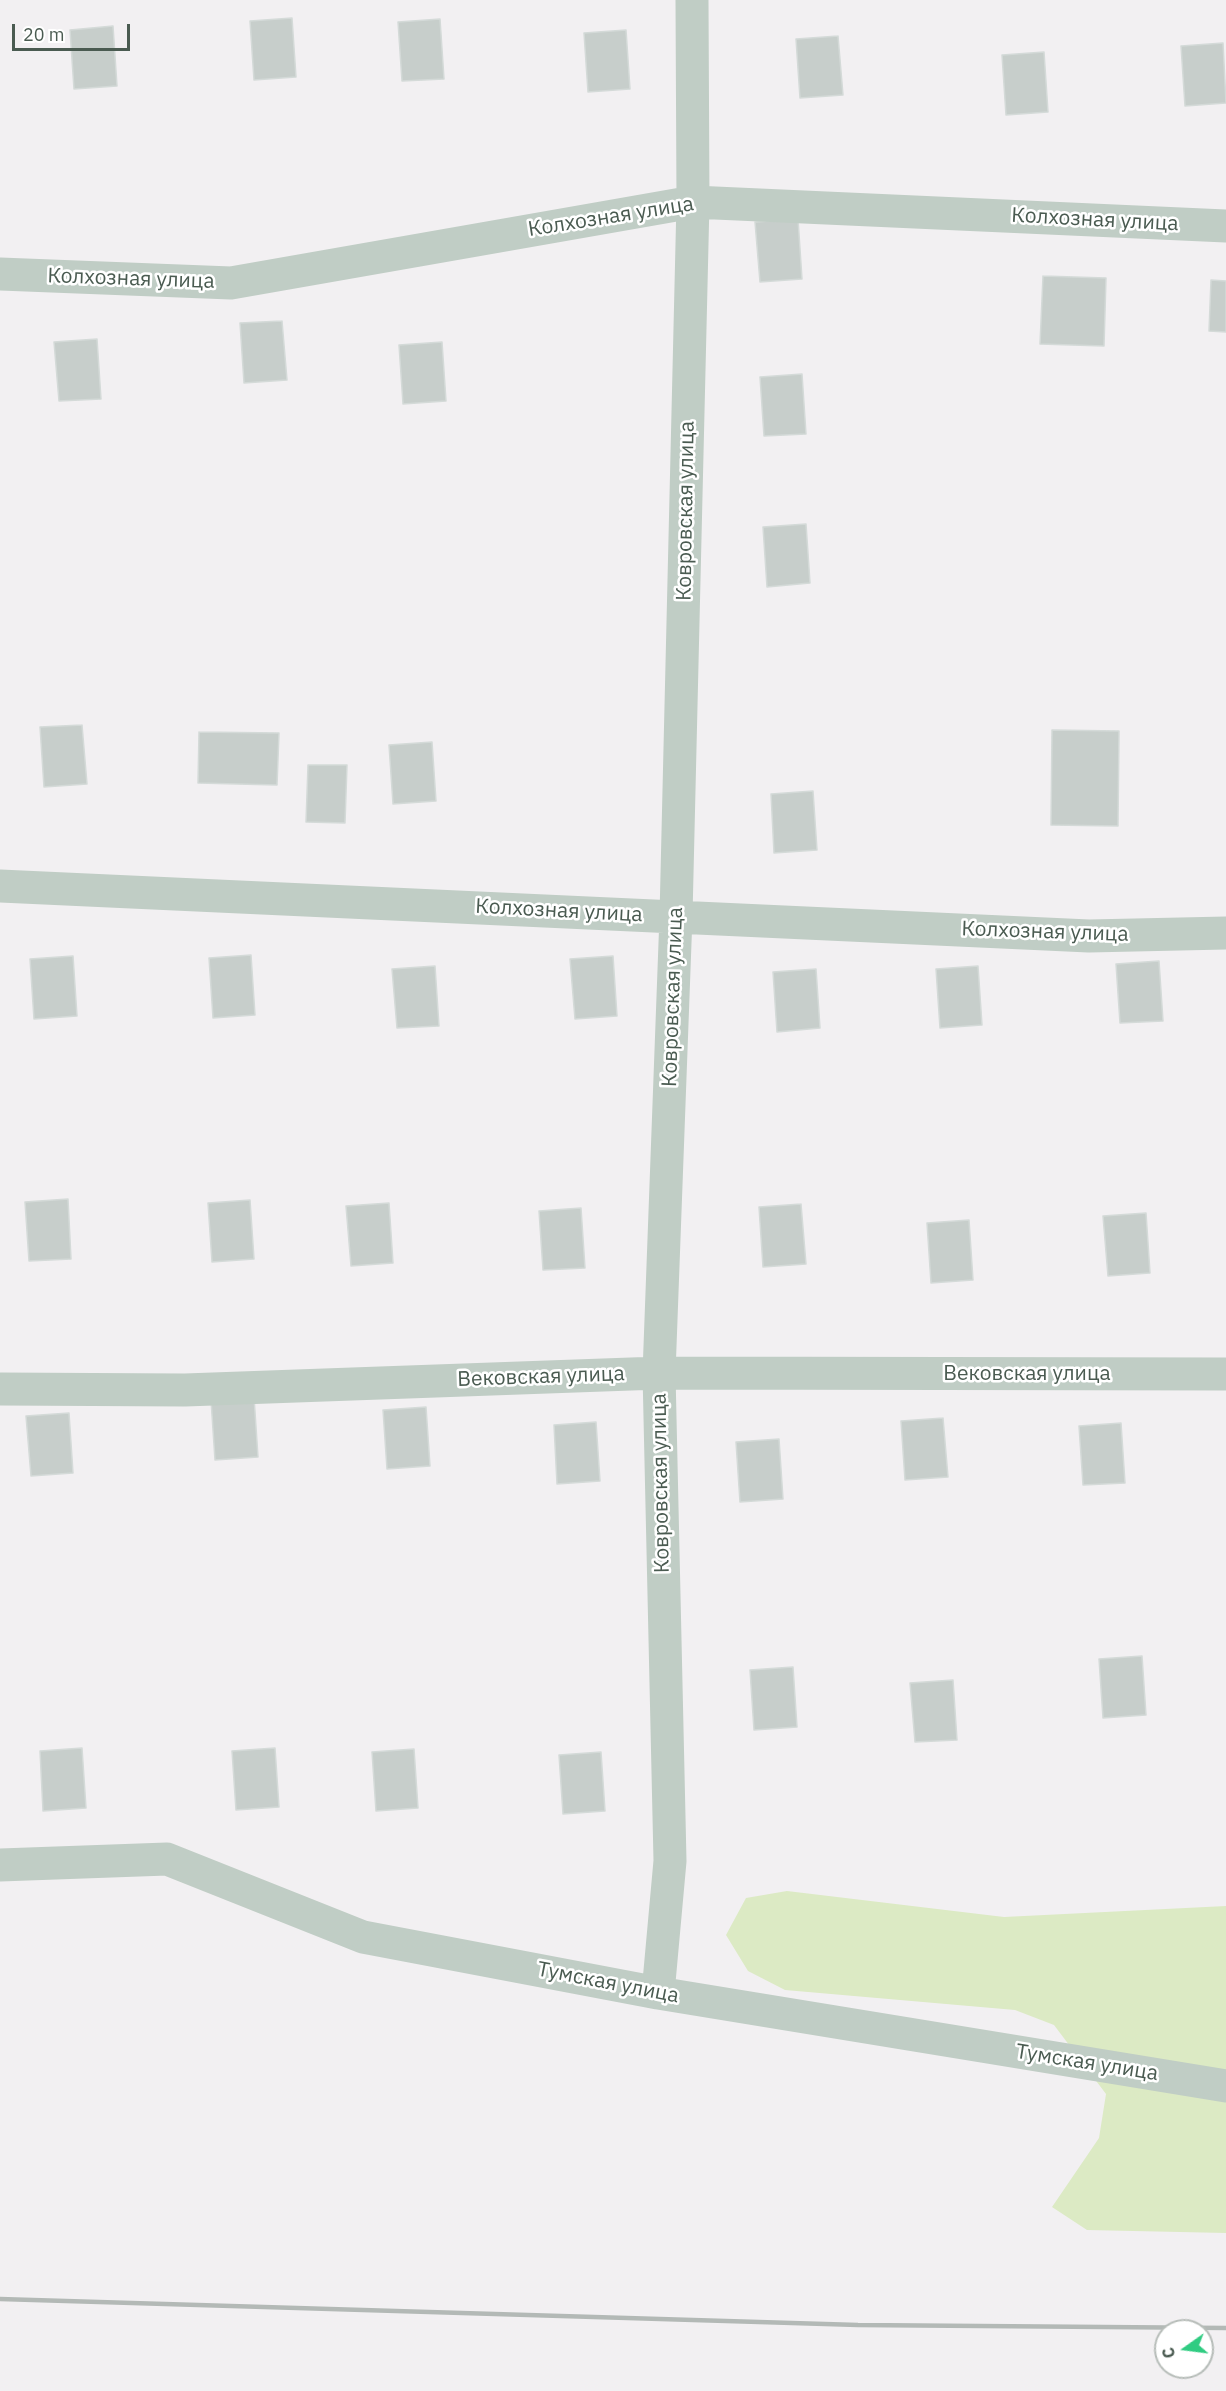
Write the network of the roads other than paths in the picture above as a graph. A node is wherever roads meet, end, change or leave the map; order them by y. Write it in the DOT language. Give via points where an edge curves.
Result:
graph roads {
  1 [pos="692,0"];
  2 [pos="693,202"];
  3 [pos="1226,226"];
  4 [pos="0,274"];
  5 [pos="0,886"];
  6 [pos="676,916"];
  7 [pos="1226,933"];
  8 [pos="658,1373"];
  9 [pos="1226,1374"];
  10 [pos="0,1389"];
  11 [pos="0,1865"];
  12 [pos="658,1993"];
  13 [pos="1226,2086"];
  1 -- 2 [label="street, Ковровская улица"];
  2 -- 3 [label="street, Колхозная улица"];
  2 -- 4 [label="street, Колхозная улица" via="231,283"];
  2 -- 6 [label="street, Ковровская улица"];
  5 -- 6 [label="street, Колхозная улица"];
  6 -- 7 [label="street, Колхозная улица" via="1089,936"];
  6 -- 8 [label="street, Ковровская улица"];
  8 -- 9 [label="street, Вековская улица"];
  8 -- 10 [label="street, Вековская улица" via="185,1390"];
  8 -- 12 [label="street, Ковровская улица" via="670,1860"];
  11 -- 12 [label="street, Тумская улица" via="167,1859 363,1937"];
  12 -- 13 [label="street, Тумская улица"];
}
